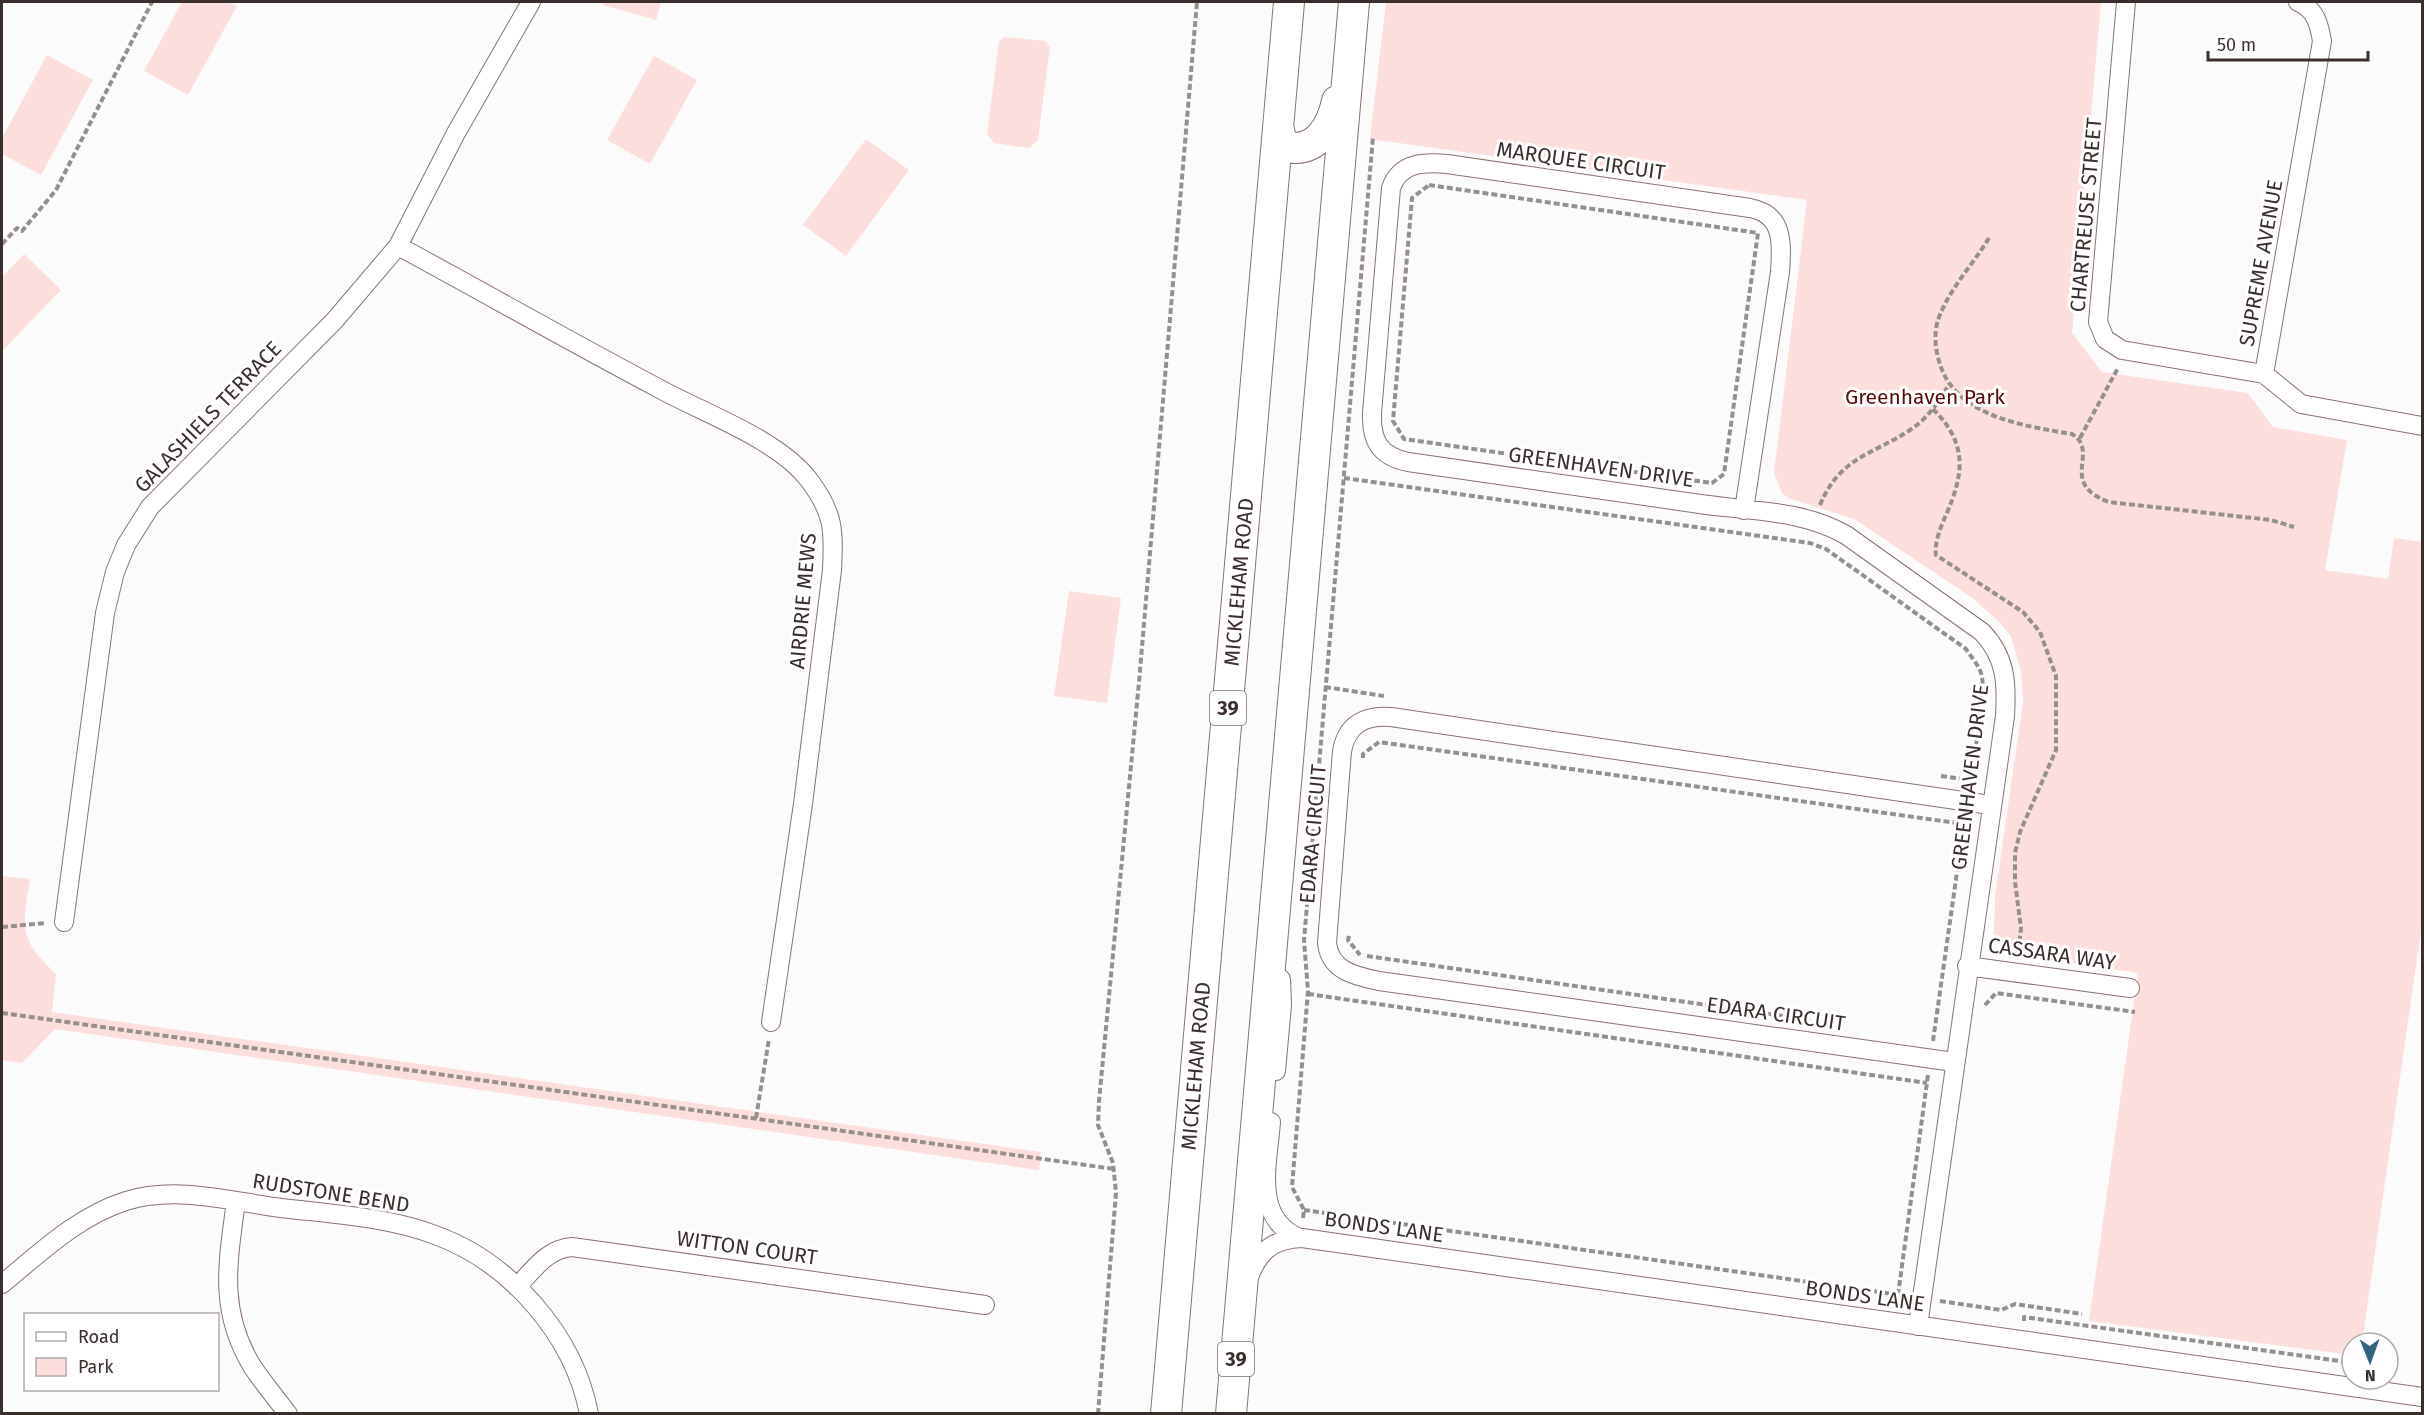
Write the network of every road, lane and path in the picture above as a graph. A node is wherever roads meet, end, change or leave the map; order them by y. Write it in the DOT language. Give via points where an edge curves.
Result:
graph roads {
  1 [pos="152,2"];
  2 [pos="531,2"];
  3 [pos="1197,2"];
  4 [pos="1289,2"];
  5 [pos="2126,2"];
  6 [pos="2298,2"];
  7 [pos="1353,13"];
  8 [pos="1279,130"];
  9 [pos="1373,137"];
  10 [pos="1989,238"];
  11 [pos="2,244"];
  12 [pos="398,246"];
  13 [pos="2122,350"];
  14 [pos="2264,374"];
  15 [pos="1949,384"];
  16 [pos="2422,426"];
  17 [pos="2080,438"];
  18 [pos="1408,462"];
  19 [pos="1724,474"];
  20 [pos="1344,478"];
  21 [pos="1744,510"];
  22 [pos="1815,521"];
  23 [pos="2294,527"];
  24 [pos="1810,543"];
  25 [pos="1362,766"];
  26 [pos="1967,801"];
  27 [pos="1990,805"];
  28 [pos="1964,824"];
  29 [pos="2008,855"];
  30 [pos="2015,856"];
  31 [pos="1275,910"];
  32 [pos="64,922"];
  33 [pos="2,927"];
  34 [pos="1349,928"];
  35 [pos="1968,966"];
  36 [pos="2130,988"];
  37 [pos="1308,994"];
  38 [pos="2135,1012"];
  39 [pos="2,1013"];
  40 [pos="1984,1013"];
  41 [pos="1817,1021"];
  42 [pos="771,1022"];
  43 [pos="1922,1036"];
  44 [pos="1934,1037"];
  45 [pos="1931,1059"];
  46 [pos="1954,1062"];
  47 [pos="1928,1083"];
  48 [pos="756,1118"];
  49 [pos="1114,1169"];
  50 [pos="236,1201"];
  51 [pos="1304,1210"];
  52 [pos="1302,1238"];
  53 [pos="2,1284"];
  54 [pos="518,1287"];
  55 [pos="1945,1290"];
  56 [pos="1898,1294"];
  57 [pos="1921,1298"];
  58 [pos="1943,1301"];
  59 [pos="986,1305"];
  60 [pos="1240,1305"];
  61 [pos="2082,1314"];
  62 [pos="1918,1326"];
  63 [pos="2021,1339"];
  64 [pos="2340,1361"];
  65 [pos="2422,1397"];
  66 [pos="288,1413"];
  67 [pos="589,1413"];
  68 [pos="1098,1413"];
  69 [pos="1166,1413"];
  70 [pos="1231,1413"];
  1 -- 11 [label="path" via="56,190 22,231 17,228"];
  2 -- 12 [label="street, GALASHIELS TERRACE" via="456,133"];
  3 -- 49 [label="path" via="1099,1101 1098,1125"];
  4 -- 8 [label="main road, MICKLEHAM ROAD / 39"];
  5 -- 13 [label="street, CHARTREUSE STREET" via="2098,322 2105,339"];
  6 -- 14 [label="street, SUPREME AVENUE" via="2306,5 2319,21 2322,41"];
  7 -- 8 [label="main road" via="1334,116 1326,129 1314,142 1294,148 1284,145"];
  7 -- 31 [label="main road, 39"];
  8 -- 69 [label="main road, MICKLEHAM ROAD / 39"];
  9 -- 20 [label="path"];
  10 -- 15 [label="path" via="1953,288 1938,320 1936,349"];
  12 -- 32 [label="street, GALASHIELS TERRACE" via="335,320 150,507 126,545 105,613"];
  12 -- 42 [label="street, AIRDRIE MEWS" via="761,442 791,462 823,502 834,531 832,570"];
  13 -- 14 [label="street"];
  13 -- 17 [label="path" via="2113,379"];
  14 -- 16 [label="street, SUPREME AVENUE" via="2301,404"];
  15 -- 17 [label="path" via="1974,405 2000,419"];
  15 -- 22 [label="path" via="1933,409 1912,429 1857,458 1840,472 1825,494"];
  17 -- 23 [label="path" via="2084,446 2081,476 2098,498 2271,520"];
  18 -- 21 [label="street, GREENHAVEN DRIVE"];
  18 -- 21 [label="street, MARQUEE CIRCUIT" via="1392,458 1378,447 1372,435 1372,412 1391,188 1407,168 1431,162 1750,208 1765,212 1774,220 1781,237 1779,272"];
  19 -- 19 [label="path" via="1712,483 1404,439 1393,422 1412,198 1429,185 1758,233"];
  20 -- 24 [label="path"];
  20 -- 37 [label="path" via="1304,940"];
  21 -- 22 [label="street, GREENHAVEN DRIVE"];
  22 -- 24 [label="path"];
  22 -- 27 [label="street, GREENHAVEN DRIVE" via="1846,535 1970,623 1994,646 2004,669 2007,690"];
  24 -- 26 [label="path" via="1826,549 1966,649 1976,662 1981,672 1982,695"];
  25 -- 28 [label="path" via="1363,754 1379,742"];
  26 -- 27 [label="street, EDARA CIRCUIT"];
  26 -- 28 [label="path"];
  26 -- 45 [label="street, EDARA CIRCUIT" via="1391,717 1367,718 1357,723 1347,734 1342,751 1327,943 1332,959 1344,971 1387,982"];
  27 -- 35 [label="street, GREENHAVEN DRIVE"];
  28 -- 44 [label="path"];
  29 -- 30 [label="path"];
  31 -- 52 [label="street" via="1282,1005 1267,1197 1277,1224"];
  31 -- 60 [label="main road, 39"];
  32 -- 33 [label="path"];
  34 -- 41 [label="path" via="1348,940 1360,955"];
  35 -- 36 [label="street, CASSARA WAY"];
  35 -- 46 [label="street, GREENHAVEN DRIVE"];
  37 -- 47 [label="path"];
  37 -- 51 [label="path" via="1292,1187"];
  38 -- 40 [label="path" via="1996,993 1985,1001"];
  39 -- 48 [label="path"];
  42 -- 48 [label="path"];
  43 -- 44 [label="path"];
  44 -- 45 [label="path"];
  45 -- 46 [label="street, EDARA CIRCUIT"];
  45 -- 47 [label="path"];
  46 -- 57 [label="street, GREENHAVEN DRIVE"];
  47 -- 56 [label="path"];
  48 -- 49 [label="path"];
  49 -- 68 [label="path" via="1116,1194"];
  50 -- 53 [label="street, RUDSTONE BEND" via="170,1194 126,1201 74,1227"];
  50 -- 54 [label="street, RUDSTONE BEND" via="381,1222 435,1235 483,1259"];
  50 -- 66 [label="street" via="227,1278 232,1318 254,1368"];
  51 -- 52 [label="path"];
  51 -- 56 [label="path"];
  52 -- 60 [label="street" via="1276,1242 1265,1250 1252,1269"];
  52 -- 62 [label="street, BONDS LANE"];
  54 -- 59 [label="street, WITTON COURT" via="547,1255 572,1247"];
  54 -- 67 [label="street, RUDSTONE BEND" via="565,1350"];
  55 -- 58 [label="path"];
  56 -- 57 [label="path"];
  57 -- 58 [label="path"];
  57 -- 62 [label="street, GREENHAVEN DRIVE"];
  58 -- 61 [label="path" via="2001,1310 2015,1304"];
  60 -- 70 [label="main road, 39"];
  62 -- 63 [label="street, BONDS LANE"];
  63 -- 64 [label="path" via="2024,1317"];
  63 -- 65 [label="street, BONDS LANE"];
}
